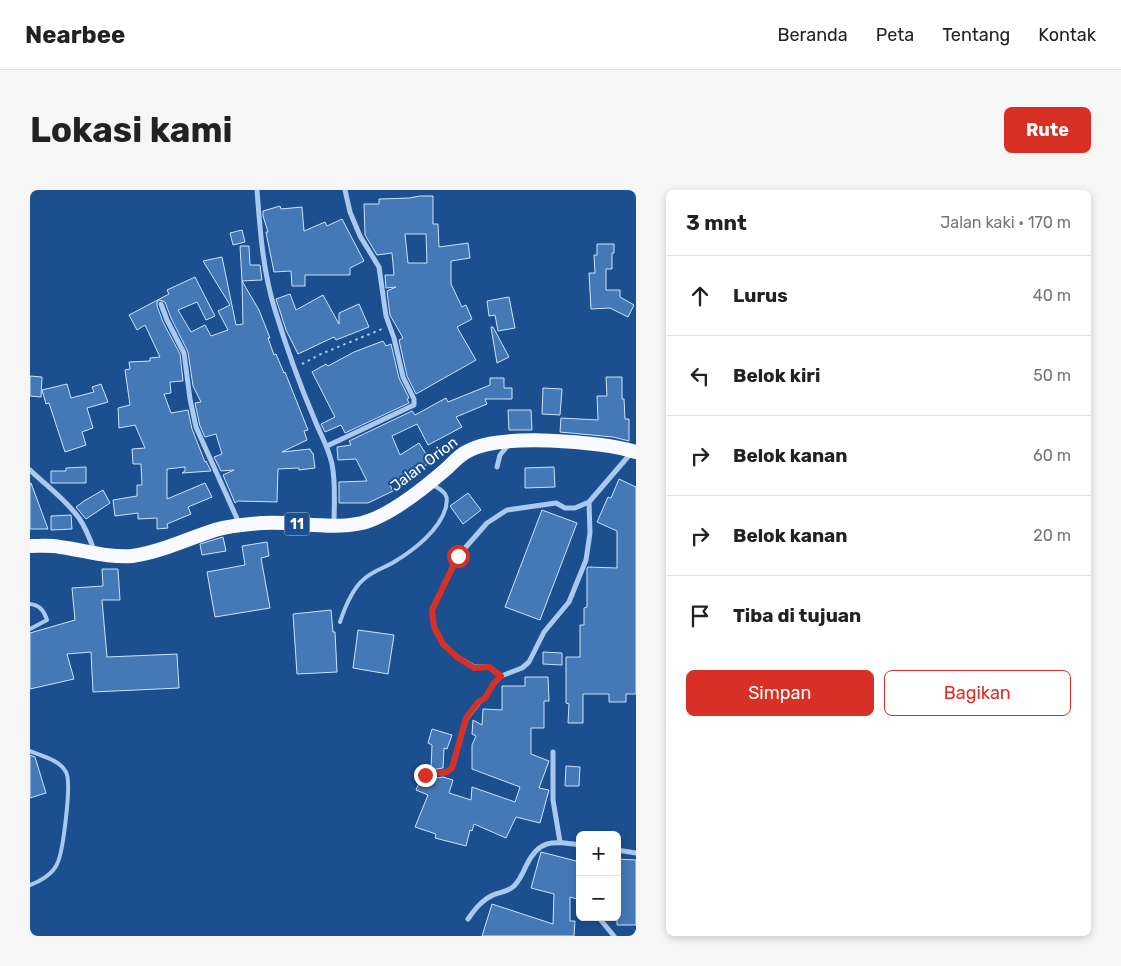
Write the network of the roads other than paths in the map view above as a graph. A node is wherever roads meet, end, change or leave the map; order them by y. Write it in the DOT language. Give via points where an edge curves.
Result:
graph roads {
  1 [pos="257,190"];
  2 [pos="344,190"];
  3 [pos="161,304"];
  4 [pos="510,442"];
  5 [pos="327,446"];
  6 [pos="635,449"];
  7 [pos="497,467"];
  8 [pos="30,470"];
  9 [pos="430,483"];
  10 [pos="590,502"];
  11 [pos="334,525"];
  12 [pos="240,526"];
  13 [pos="30,546"];
  14 [pos="96,554"];
  15 [pos="30,604"];
  16 [pos="340,622"];
  17 [pos="30,629"];
  18 [pos="501,676"];
  19 [pos="30,751"];
  20 [pos="553,752"];
  21 [pos="425,775"];
  22 [pos="560,842"];
  23 [pos="576,844"];
  24 [pos="621,851"];
  25 [pos="636,853"];
  26 [pos="30,885"];
  27 [pos="468,919"];
  28 [pos="602,921"];
  29 [pos="614,936"];
  1 -- 5 [label="street" via="260,232 274,309"];
  2 -- 5 [label="street" via="360,236 379,267 386,316 414,406"];
  3 -- 12 [label="street" via="184,353 196,427"];
  4 -- 6 [label="highway, Jalan Orion / 11" via="544,440"];
  4 -- 7 [label="street" via="500,455"];
  4 -- 9 [label="highway, Jalan Orion / 11" via="487,443 468,451"];
  5 -- 11 [label="street" via="334,479"];
  6 -- 10 [label="street"];
  8 -- 14 [label="street" via="79,518"];
  9 -- 11 [label="highway, Jalan Orion / 11" via="375,518"];
  9 -- 16 [label="lane" via="446,495 443,516 410,551 358,585"];
  10 -- 18 [label="street" via="586,560 569,602 544,632 529,662"];
  10 -- 18 [label="street" via="575,508 565,508 556,503 507,510 487,523 458,556 432,610 434,627 443,644 457,657 474,668 489,667"];
  11 -- 12 [label="highway, Jalan Orion / 11" via="264,523"];
  12 -- 14 [label="highway, Jalan Orion / 11" via="216,530 159,551 131,556"];
  13 -- 14 [label="highway, Jalan Orion / 11"];
  15 -- 17 [label="lane" via="44,611 47,620"];
  18 -- 21 [label="street" via="466,718 452,768 447,772"];
  19 -- 26 [label="lane" via="60,765 67,773 68,785 58,864 41,880"];
  20 -- 22 [label="street" via="553,800"];
  22 -- 23 [label="street"];
  22 -- 27 [label="street" via="538,848 515,885 484,899"];
  24 -- 25 [label="street"];
  28 -- 29 [label="street"];
}
